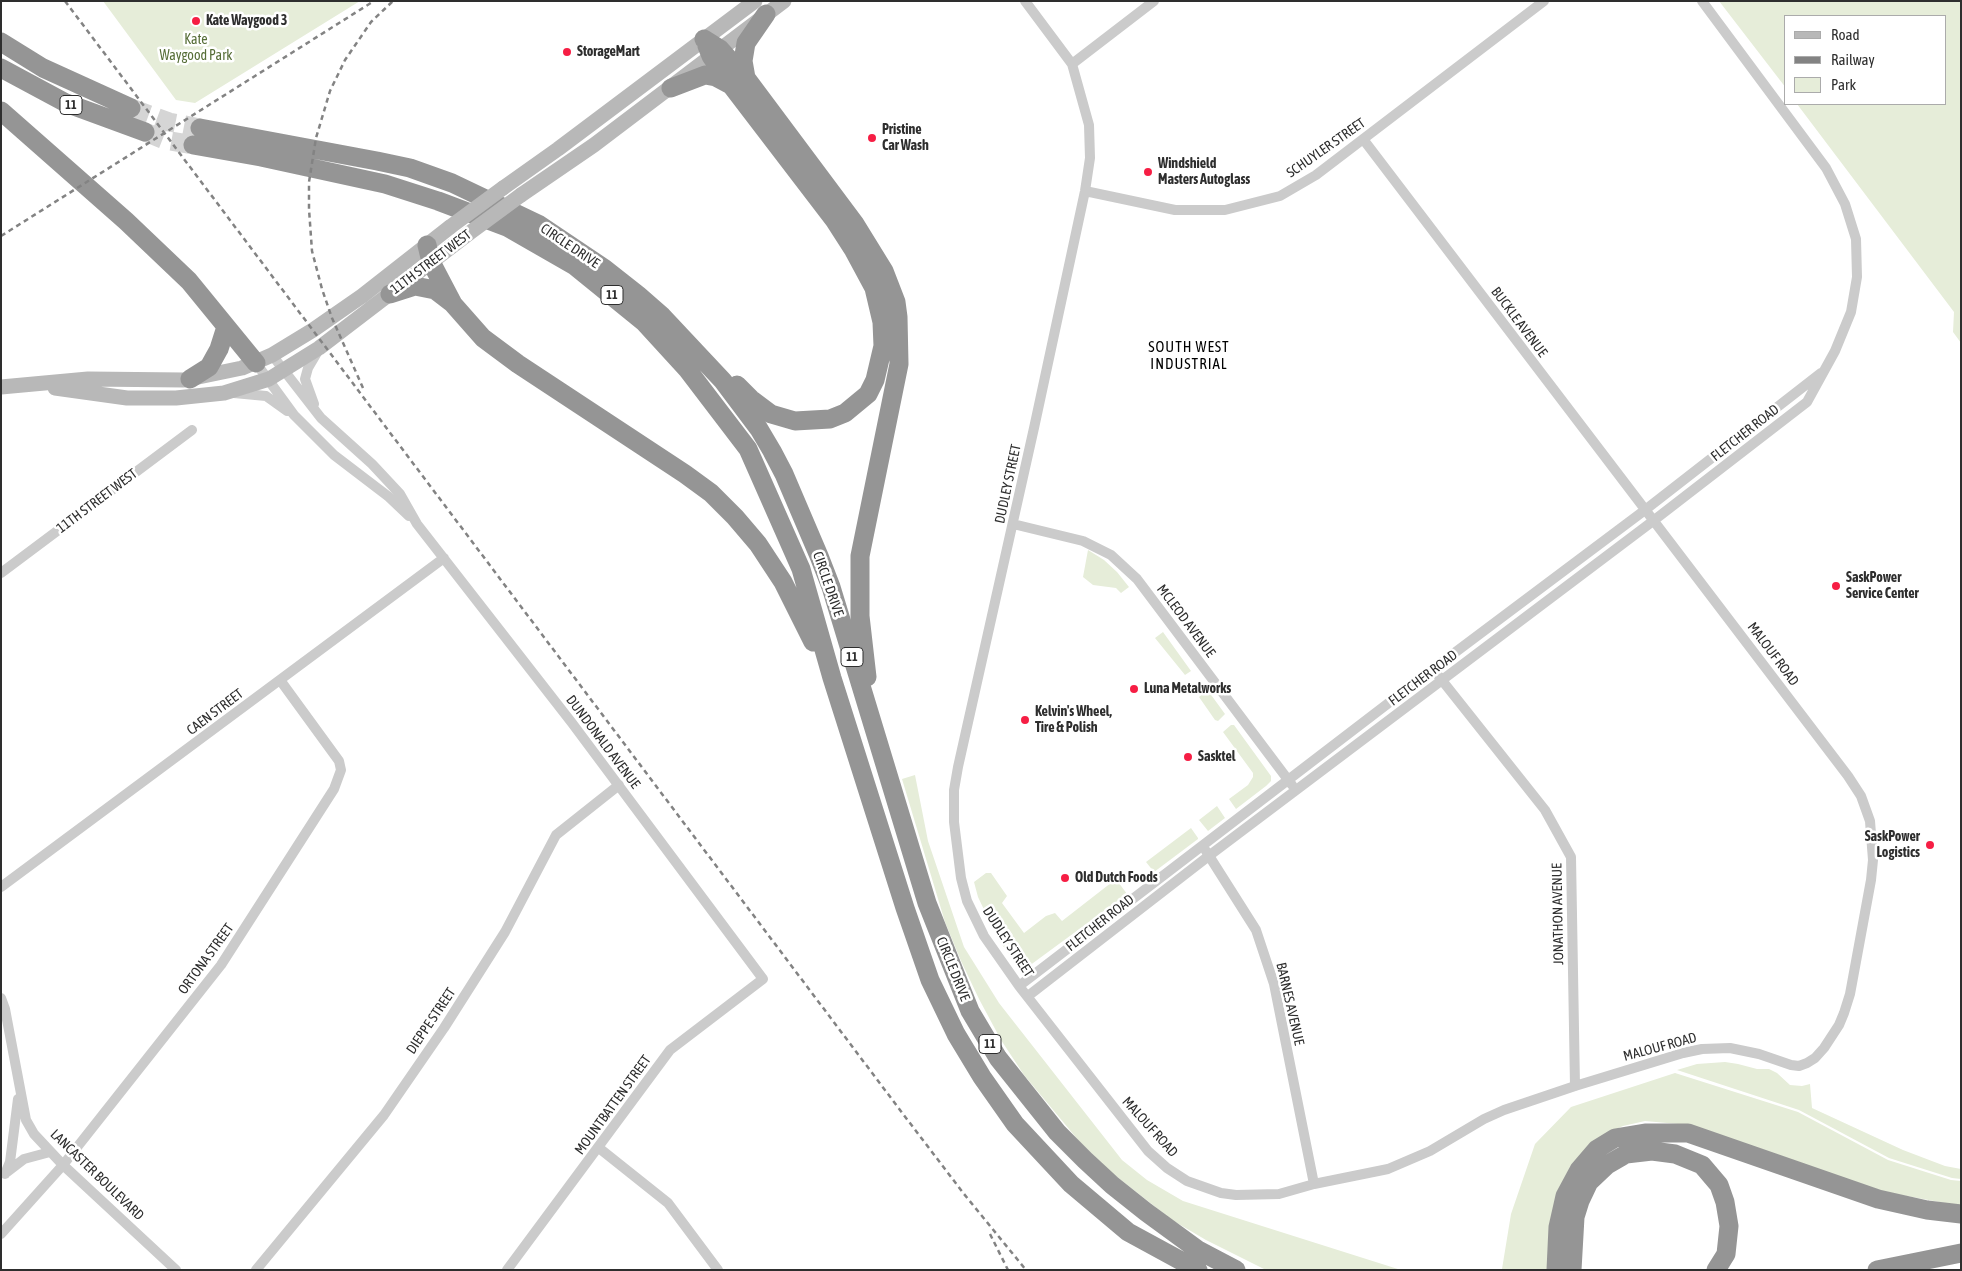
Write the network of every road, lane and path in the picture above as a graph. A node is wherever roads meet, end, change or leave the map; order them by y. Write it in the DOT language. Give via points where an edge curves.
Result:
graph roads {
  1 [pos="784,1"];
  2 [pos="1025,1"];
  3 [pos="1154,1"];
  4 [pos="1702,1"];
  5 [pos="1542,2"];
  6 [pos="760,8"];
  7 [pos="1,42"];
  8 [pos="712,48"];
  9 [pos="1072,64"];
  10 [pos="1,68"];
  11 [pos="738,81"];
  12 [pos="670,88"];
  13 [pos="132,108"];
  14 [pos="1,111"];
  15 [pos="145,132"];
  16 [pos="1363,139"];
  17 [pos="1085,191"];
  18 [pos="430,253"];
  19 [pos="390,294"];
  20 [pos="453,304"];
  21 [pos="226,327"];
  22 [pos="681,337"];
  23 [pos="319,348"];
  24 [pos="264,359"];
  25 [pos="284,371"];
  26 [pos="1822,372"];
  27 [pos="190,379"];
  28 [pos="268,379"];
  29 [pos="34,384"];
  30 [pos="1,387"];
  31 [pos="224,393"];
  32 [pos="294,416"];
  33 [pos="321,418"];
  34 [pos="192,430"];
  35 [pos="1645,510"];
  36 [pos="1653,521"];
  37 [pos="417,524"];
  38 [pos="1013,524"];
  39 [pos="444,558"];
  40 [pos="1,573"];
  41 [pos="1432,669"];
  42 [pos="832,678"];
  43 [pos="280,680"];
  44 [pos="1443,680"];
  45 [pos="873,728"];
  46 [pos="1288,780"];
  47 [pos="619,785"];
  48 [pos="1296,790"];
  49 [pos="1202,846"];
  50 [pos="1210,856"];
  51 [pos="1,887"];
  52 [pos="763,979"];
  53 [pos="1019,986"];
  54 [pos="1028,996"];
  55 [pos="1,998"];
  56 [pos="1575,1086"];
  57 [pos="19,1088"];
  58 [pos="599,1148"];
  59 [pos="50,1152"];
  60 [pos="63,1165"];
  61 [pos="3,1176"];
  62 [pos="1314,1184"];
  63 [pos="1961,1214"];
  64 [pos="1128,1232"];
  65 [pos="1,1234"];
  66 [pos="1961,1253"];
  67 [pos="176,1270"];
  68 [pos="256,1270"];
  69 [pos="507,1270"];
  70 [pos="718,1270"];
  71 [pos="1184,1270"];
  72 [pos="1198,1270"];
  73 [pos="1236,1270"];
  74 [pos="1556,1270"];
  75 [pos="1572,1270"];
  76 [pos="1716,1270"];
  77 [pos="1877,1270"];
  1 -- 6 [label="main road, 11TH STREET WEST"];
  2 -- 9 [label="street"];
  3 -- 9 [label="street"];
  4 -- 26 [label="street, FLETCHER ROAD" via="1826,168 1845,204 1856,239 1857,277 1851,312 1835,351"];
  5 -- 16 [label="street, SCHUYLER STREET"];
  6 -- 8 [label="main road, 11TH STREET WEST"];
  6 -- 11 [label="highway" via="746,43"];
  7 -- 13 [label="highway, 11" via="43,68"];
  8 -- 11 [label="highway"];
  8 -- 12 [label="main road, 11TH STREET WEST"];
  8 -- 18 [label="main road, 11TH STREET WEST, bridge" via="503,188 450,227"];
  9 -- 17 [label="street, DUDLEY STREET" via="1089,125 1090,158"];
  10 -- 15 [label="highway, 11" via="66,103"];
  11 -- 12 [label="highway" via="705,75"];
  11 -- 22 [label="highway" via="866,270 882,322 882,356 875,380 858,404 830,419 795,421 770,414"];
  11 -- 45 [label="highway" via="855,224 884,271 896,302 899,364 860,556 860,616"];
  12 -- 18 [label="main road, 11TH STREET WEST, bridge" via="468,234"];
  14 -- 21 [label="highway" via="189,281"];
  16 -- 17 [label="street, SCHUYLER STREET" via="1280,196 1226,210 1175,210"];
  16 -- 35 [label="street, BUCKLE AVENUE"];
  17 -- 38 [label="street, DUDLEY STREET"];
  18 -- 19 [label="main road, 11TH STREET WEST"];
  18 -- 20 [label="highway"];
  18 -- 24 [label="main road, 11TH STREET WEST"];
  19 -- 20 [label="highway" via="415,286 435,290"];
  19 -- 23 [label="main road, 11TH STREET WEST"];
  20 -- 42 [label="highway" via="497,350 711,493 758,544 784,582"];
  21 -- 24 [label="highway"];
  21 -- 27 [label="highway" via="209,367"];
  22 -- 42 [label="highway, CIRCLE DRIVE / 11" via="638,295 574,248 538,224 452,183 410,168 367,159 197,136 261,157 385,184 508,227 576,266 644,322 687,369 748,449 801,569"];
  22 -- 45 [label="highway, CIRCLE DRIVE / 11" via="723,381 759,429 784,474 831,587"];
  23 -- 25 [label="main road, 11TH STREET WEST"];
  23 -- 33 [label="street, DUNDONALD AVENUE" via="305,380"];
  24 -- 25 [label="street, DUNDONALD AVENUE"];
  24 -- 27 [label="main road, 11TH STREET WEST" via="242,368"];
  24 -- 28 [label="street, DUNDONALD AVENUE"];
  25 -- 28 [label="main road, 11TH STREET WEST"];
  25 -- 33 [label="street, DUNDONALD AVENUE"];
  26 -- 35 [label="street, FLETCHER ROAD"];
  26 -- 36 [label="street, FLETCHER ROAD" via="1807,402"];
  27 -- 29 [label="main road, 11TH STREET WEST" via="88,379"];
  28 -- 31 [label="main road, 11TH STREET WEST"];
  28 -- 32 [label="street, DUNDONALD AVENUE"];
  29 -- 30 [label="main road, 11TH STREET WEST"];
  29 -- 31 [label="main road, 11TH STREET WEST" via="127,398 176,398"];
  31 -- 32 [label="street, DUNDONALD AVENUE" via="266,396"];
  32 -- 37 [label="street, DUNDONALD AVENUE" via="334,455 389,497"];
  33 -- 37 [label="street, DUNDONALD AVENUE" via="400,494"];
  34 -- 40 [label="street, 11TH STREET WEST"];
  35 -- 36 [label="street, BUCKLE AVENUE"];
  35 -- 41 [label="street, FLETCHER ROAD"];
  36 -- 44 [label="street, FLETCHER ROAD"];
  36 -- 56 [label="street, MALOUF ROAD" via="1856,789 1870,821 1871,880 1850,994 1830,1039 1815,1058 1799,1066 1736,1049 1702,1049"];
  37 -- 39 [label="street, DUNDONALD AVENUE"];
  38 -- 46 [label="street, MCLEOD AVENUE" via="1083,541 1111,555 1137,579"];
  38 -- 53 [label="street, DUDLEY STREET" via="958,768 954,822 960,878 967,901 984,936"];
  39 -- 43 [label="street, CAEN STREET"];
  39 -- 47 [label="street, DUNDONALD AVENUE"];
  41 -- 44 [label="street, JONATHON AVENUE"];
  41 -- 46 [label="street, FLETCHER ROAD"];
  42 -- 64 [label="highway, CIRCLE DRIVE / 11" via="930,980 956,1034 982,1077 1027,1137 1071,1184"];
  43 -- 51 [label="street, CAEN STREET"];
  43 -- 60 [label="street, ORTONA STREET" via="339,761 341,770 334,789 221,965"];
  44 -- 48 [label="street, FLETCHER ROAD"];
  44 -- 56 [label="street, JONATHON AVENUE" via="1545,810 1571,857"];
  45 -- 73 [label="highway, CIRCLE DRIVE / 11" via="927,903 970,1011 998,1058 1057,1132 1112,1185 1198,1250"];
  46 -- 48 [label="street, MCLEOD AVENUE"];
  46 -- 49 [label="street, FLETCHER ROAD"];
  47 -- 52 [label="street, DUNDONALD AVENUE"];
  47 -- 68 [label="street, DIEPPE STREET" via="556,835 505,932 439,1036 384,1115"];
  48 -- 50 [label="street, FLETCHER ROAD"];
  49 -- 50 [label="street, BARNES AVENUE"];
  49 -- 53 [label="street, FLETCHER ROAD"];
  50 -- 54 [label="street, FLETCHER ROAD"];
  50 -- 62 [label="street, BARNES AVENUE" via="1256,930 1274,984"];
  52 -- 58 [label="street, MOUNTBATTEN STREET" via="670,1050"];
  53 -- 54 [label="street, DUDLEY STREET"];
  54 -- 62 [label="street, MALOUF ROAD" via="1136,1136 1167,1168 1206,1188 1236,1195 1279,1194"];
  55 -- 57 [label="street, LANCASTER BOULEVARD"];
  56 -- 62 [label="street, MALOUF ROAD" via="1484,1119 1430,1152 1401,1165"];
  57 -- 59 [label="street, LANCASTER BOULEVARD" via="26,1120"];
  57 -- 61 [label="street, LANCASTER BOULEVARD" via="14,1142"];
  58 -- 69 [label="street, MOUNTBATTEN STREET"];
  58 -- 70 [label="street" via="668,1203"];
  59 -- 60 [label="street, LANCASTER BOULEVARD"];
  59 -- 61 [label="street" via="24,1159"];
  60 -- 65 [label="street, ORTONA STREET"];
  60 -- 67 [label="street, LANCASTER BOULEVARD"];
  63 -- 74 [label="highway" via="1878,1199 1688,1133 1645,1133 1615,1138 1597,1149 1579,1170 1565,1196 1561,1212"];
  64 -- 71 [label="highway"];
  64 -- 72 [label="highway, CIRCLE DRIVE / 11"];
  66 -- 77 [label="highway"];
  75 -- 76 [label="highway" via="1575,1217 1589,1182 1626,1154 1652,1151 1675,1154 1702,1165 1719,1185 1729,1226 1726,1254"];
}
